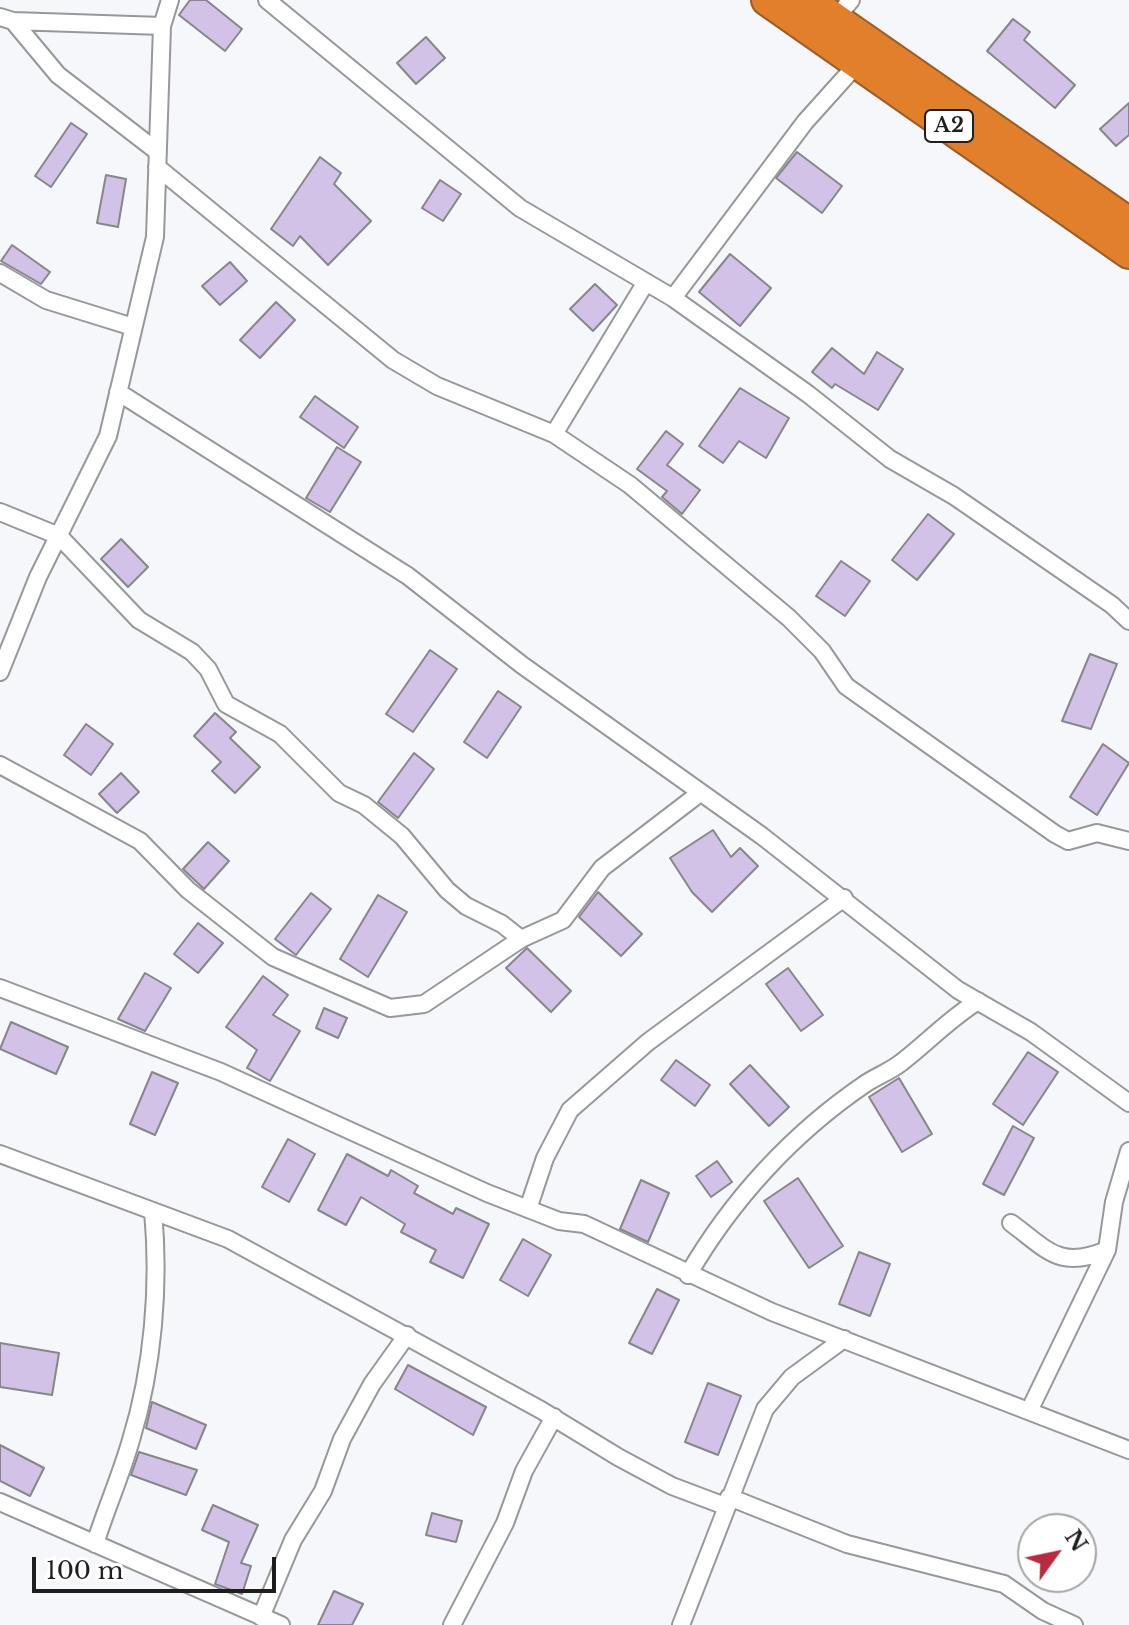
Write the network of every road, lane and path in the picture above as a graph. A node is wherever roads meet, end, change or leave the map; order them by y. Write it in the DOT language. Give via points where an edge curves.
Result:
graph roads {
  1 [pos="170,0"];
  2 [pos="267,0"];
  3 [pos="767,0"];
  4 [pos="808,0"];
  5 [pos="843,10"];
  6 [pos="6,19"];
  7 [pos="162,26"];
  8 [pos="858,63"];
  9 [pos="157,160"];
  10 [pos="1129,223"];
  11 [pos="1129,253"];
  12 [pos="0,273"];
  13 [pos="646,282"];
  14 [pos="673,298"];
  15 [pos="133,327"];
  16 [pos="118,392"];
  17 [pos="554,434"];
  18 [pos="0,512"];
  19 [pos="59,536"];
  20 [pos="1129,621"];
  21 [pos="0,672"];
  22 [pos="0,765"];
  23 [pos="700,793"];
  24 [pos="1129,841"];
  25 [pos="844,898"];
  26 [pos="521,939"];
  27 [pos="0,988"];
  28 [pos="978,1001"];
  29 [pos="1129,1103"];
  30 [pos="1129,1151"];
  31 [pos="0,1154"];
  32 [pos="528,1209"];
  33 [pos="153,1211"];
  34 [pos="1011,1223"];
  35 [pos="1107,1250"];
  36 [pos="688,1275"];
  37 [pos="407,1335"];
  38 [pos="844,1339"];
  39 [pos="1030,1409"];
  40 [pos="554,1417"];
  41 [pos="1129,1450"];
  42 [pos="727,1501"];
  43 [pos="0,1502"];
  44 [pos="95,1544"];
  45 [pos="261,1617"];
  46 [pos="281,1625"];
  47 [pos="452,1625"];
  48 [pos="681,1625"];
  49 [pos="1074,1625"];
  1 -- 7 [label="street"];
  2 -- 13 [label="street" via="520,208"];
  3 -- 8 [label="highway, A2"];
  4 -- 5 [label="highway, A2"];
  5 -- 10 [label="highway, A2"];
  6 -- 7 [label="street"];
  6 -- 9 [label="street" via="58,75"];
  7 -- 9 [label="street"];
  8 -- 11 [label="highway, A2"];
  8 -- 14 [label="street" via="805,122"];
  9 -- 15 [label="street" via="155,237"];
  9 -- 17 [label="street" via="393,360 437,386"];
  12 -- 15 [label="street" via="46,300"];
  13 -- 14 [label="street"];
  13 -- 17 [label="street"];
  14 -- 20 [label="street" via="890,459 954,496"];
  15 -- 16 [label="street"];
  16 -- 19 [label="street" via="108,436"];
  16 -- 23 [label="street" via="408,576"];
  17 -- 24 [label="street" via="686,529 789,618 822,651 846,686 869,704 1068,841 1097,833"];
  18 -- 19 [label="street"];
  19 -- 21 [label="street"];
  19 -- 26 [label="street" via="139,620 192,652 208,669 226,704 280,734 339,793 364,805 402,836 447,890"];
  22 -- 26 [label="street" via="140,841 188,890 273,957 378,1004 424,1004"];
  23 -- 25 [label="street"];
  23 -- 26 [label="street" via="602,868 563,920"];
  25 -- 28 [label="street"];
  25 -- 32 [label="street" via="648,1042 570,1110 545,1158"];
  27 -- 32 [label="street" via="221,1072"];
  28 -- 29 [label="street"];
  28 -- 36 [label="street" via="817,1120 774,1160 713,1233"];
  30 -- 35 [label="street"];
  31 -- 33 [label="street"];
  32 -- 36 [label="street" via="584,1224"];
  33 -- 37 [label="street" via="228,1239"];
  33 -- 44 [label="street" via="151,1347 131,1440"];
  34 -- 35 [label="street" via="1069,1260"];
  35 -- 39 [label="street"];
  36 -- 38 [label="street"];
  37 -- 40 [label="street"];
  37 -- 45 [label="street" via="342,1439 323,1491 283,1562"];
  38 -- 39 [label="street"];
  38 -- 42 [label="street" via="792,1377 765,1409"];
  39 -- 41 [label="street"];
  40 -- 42 [label="street" via="672,1486"];
  40 -- 47 [label="street"];
  42 -- 48 [label="street"];
  42 -- 49 [label="street" via="847,1544 1004,1584"];
  43 -- 44 [label="street"];
  44 -- 45 [label="street"];
  45 -- 46 [label="street"];
}
